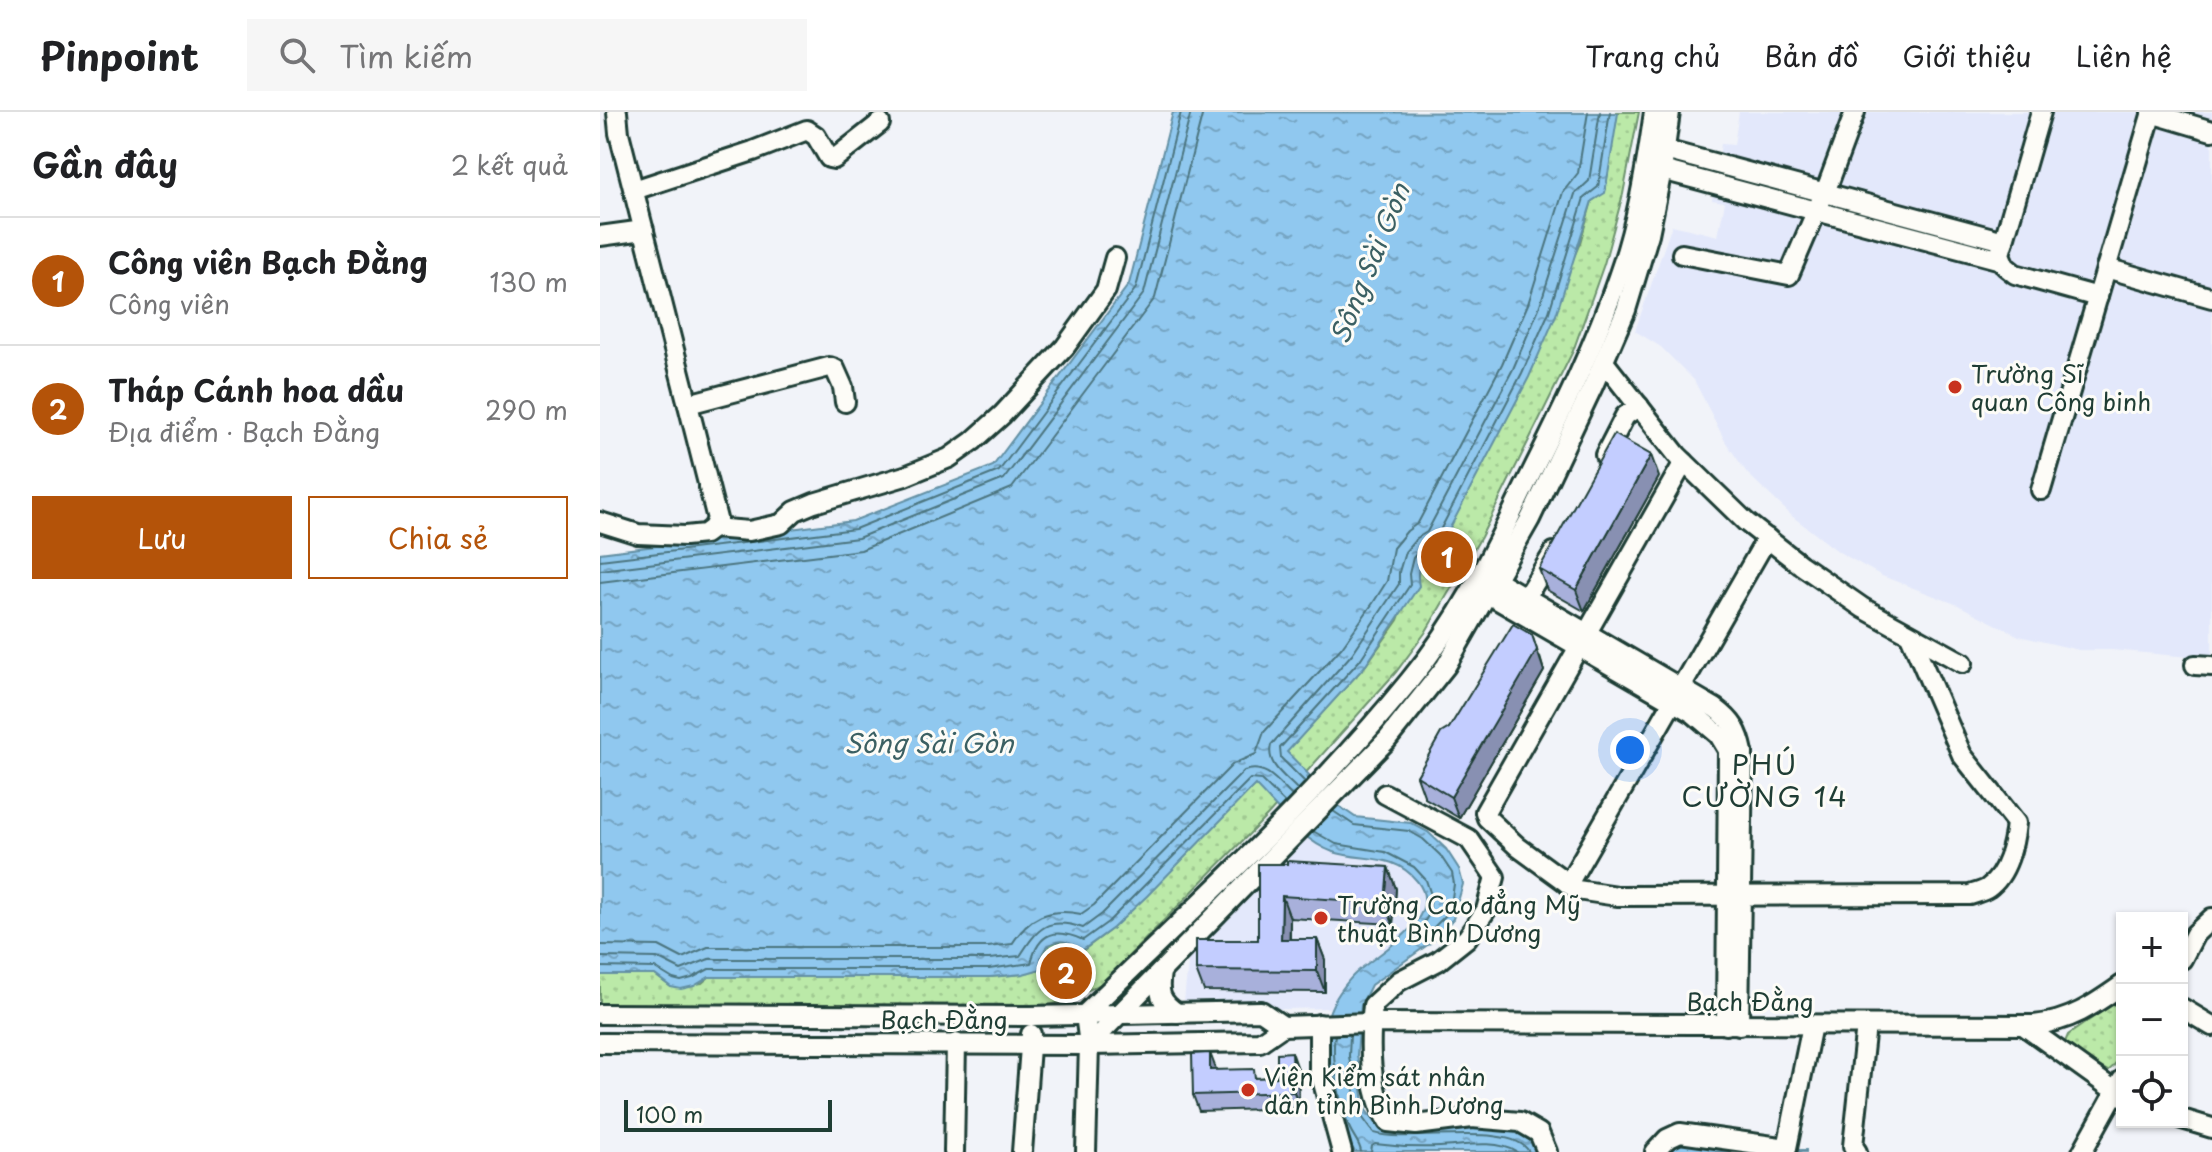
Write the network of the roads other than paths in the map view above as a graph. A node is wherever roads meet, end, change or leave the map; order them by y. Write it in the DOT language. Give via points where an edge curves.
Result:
graph roads {
  1 [pos="617,112"];
  2 [pos="1654,112"];
  3 [pos="1670,112"];
  4 [pos="1855,112"];
  5 [pos="2041,112"];
  6 [pos="2152,113"];
  7 [pos="880,123"];
  8 [pos="2212,131"];
  9 [pos="1659,159"];
  10 [pos="634,190"];
  11 [pos="1824,193"];
  12 [pos="1817,211"];
  13 [pos="644,230"];
  14 [pos="600,236"];
  15 [pos="2004,241"];
  16 [pos="1682,254"];
  17 [pos="1115,258"];
  18 [pos="2001,260"];
  19 [pos="2106,268"];
  20 [pos="2098,297"];
  21 [pos="2212,298"];
  22 [pos="1604,362"];
  23 [pos="845,402"];
  24 [pos="688,404"];
  25 [pos="1639,406"];
  26 [pos="1684,462"];
  27 [pos="1594,475"];
  28 [pos="2041,490"];
  29 [pos="600,522"];
  30 [pos="713,528"];
  31 [pos="1566,530"];
  32 [pos="1767,538"];
  33 [pos="1485,583"];
  34 [pos="1523,614"];
  35 [pos="1910,635"];
  36 [pos="1583,640"];
  37 [pos="1963,663"];
  38 [pos="1678,695"];
  39 [pos="1385,794"];
  40 [pos="1568,884"];
  41 [pos="1735,896"];
  42 [pos="2212,918"];
  43 [pos="2188,938"];
  44 [pos="1161,972"];
  45 [pos="2116,989"];
  46 [pos="2188,1012"];
  47 [pos="1177,1013"];
  48 [pos="600,1014"];
  49 [pos="685,1014"];
  50 [pos="1085,1014"];
  51 [pos="1117,1014"];
  52 [pos="861,1015"];
  53 [pos="1031,1016"];
  54 [pos="1319,1024"];
  55 [pos="1369,1024"];
  56 [pos="1732,1025"];
  57 [pos="1812,1025"];
  58 [pos="1866,1025"];
  59 [pos="2023,1025"];
  60 [pos="1283,1026"];
  61 [pos="2212,1026"];
  62 [pos="600,1043"];
  63 [pos="686,1043"];
  64 [pos="861,1043"];
  65 [pos="956,1043"];
  66 [pos="1031,1044"];
  67 [pos="1089,1045"];
  68 [pos="2116,1087"];
  69 [pos="2116,1097"];
  70 [pos="2188,1121"];
  71 [pos="2212,1128"];
  72 [pos="1851,1150"];
  73 [pos="954,1152"];
  74 [pos="1022,1152"];
  75 [pos="1086,1152"];
  76 [pos="1342,1152"];
  77 [pos="1547,1152"];
  78 [pos="1655,1152"];
  79 [pos="2082,1152"];
  1 -- 10 [label="street"];
  2 -- 9 [label="street"];
  3 -- 9 [label="street"];
  4 -- 11 [label="street"];
  5 -- 15 [label="street"];
  6 -- 8 [label="street"];
  6 -- 19 [label="street"];
  7 -- 10 [label="street" via="834,159 807,130"];
  9 -- 11 [label="street"];
  9 -- 12 [label="street"];
  9 -- 22 [label="street" via="1639,271"];
  9 -- 33 [label="street" via="1594,341"];
  10 -- 13 [label="street"];
  11 -- 12 [label="street"];
  11 -- 15 [label="street"];
  12 -- 16 [label="street" via="1789,275"];
  12 -- 18 [label="street"];
  13 -- 14 [label="street"];
  13 -- 24 [label="street"];
  15 -- 18 [label="street"];
  17 -- 30 [label="street" via="1106,290 1065,347 1002,415 949,458 830,497 795,511 781,524 749,531"];
  18 -- 20 [label="street" via="2015,274"];
  19 -- 20 [label="street"];
  19 -- 21 [label="street"];
  20 -- 28 [label="street"];
  22 -- 25 [label="street"];
  22 -- 33 [label="street" via="1530,519"];
  23 -- 24 [label="street" via="835,369 829,367"];
  24 -- 30 [label="street" via="717,519"];
  25 -- 26 [label="street"];
  25 -- 27 [label="street" via="1625,416"];
  26 -- 32 [label="street"];
  26 -- 36 [label="street"];
  29 -- 30 [label="street" via="648,535 705,534"];
  31 -- 34 [label="street"];
  32 -- 35 [label="street" via="1863,608"];
  32 -- 38 [label="street"];
  33 -- 34 [label="street"];
  33 -- 44 [label="street" via="1446,666 1387,740"];
  33 -- 50 [label="street" via="1366,732 1261,844"];
  34 -- 36 [label="street"];
  35 -- 37 [label="street"];
  35 -- 41 [label="street" via="1962,755 2016,823 2002,874 1988,889 1970,895"];
  36 -- 38 [label="street"];
  36 -- 40 [label="street" via="1485,812 1518,847"];
  38 -- 40 [label="street"];
  38 -- 41 [label="street" via="1722,713 1739,732 1743,752"];
  39 -- 55 [label="street" via="1469,839 1495,877 1486,910 1467,938 1399,981 1373,1005"];
  40 -- 41 [label="street" via="1617,896"];
  41 -- 56 [label="street"];
  42 -- 43 [label="street"];
  44 -- 47 [label="street" via="1160,997"];
  44 -- 51 [label="street"];
  45 -- 59 [label="street, Bạch Đằng" via="2055,1023"];
  46 -- 61 [label="street"];
  47 -- 51 [label="street, Bạch Đằng"];
  47 -- 60 [label="street, Bạch Đằng" via="1261,1011"];
  48 -- 49 [label="street, Bạch Đằng"];
  49 -- 52 [label="street, Bạch Đằng"];
  49 -- 63 [label="street"];
  50 -- 51 [label="street, Bạch Đằng"];
  50 -- 53 [label="street, Bạch Đằng"];
  50 -- 67 [label="street"];
  51 -- 67 [label="street"];
  52 -- 53 [label="street, Bạch Đằng"];
  52 -- 64 [label="street"];
  53 -- 66 [label="street"];
  54 -- 55 [label="street, Bạch Đằng"];
  54 -- 60 [label="street, Bạch Đằng"];
  54 -- 76 [label="street" via="1319,1068"];
  55 -- 56 [label="street, Bạch Đằng"];
  55 -- 77 [label="street" via="1378,1104 1388,1122 1520,1122 1539,1133"];
  56 -- 57 [label="street, Bạch Đằng"];
  57 -- 58 [label="street, Bạch Đằng"];
  57 -- 78 [label="street" via="1787,1148 1680,1133"];
  58 -- 59 [label="street, Bạch Đằng"];
  58 -- 72 [label="street"];
  59 -- 68 [label="street"];
  60 -- 67 [label="street, Bạch Đằng" via="1260,1042"];
  62 -- 63 [label="street, Bạch Đằng"];
  63 -- 64 [label="street, Bạch Đằng"];
  64 -- 65 [label="street, Bạch Đằng"];
  65 -- 66 [label="street, Bạch Đằng"];
  65 -- 73 [label="street"];
  66 -- 67 [label="street, Bạch Đằng"];
  66 -- 74 [label="street"];
  67 -- 75 [label="street"];
  69 -- 79 [label="street"];
  70 -- 71 [label="street"];
}
